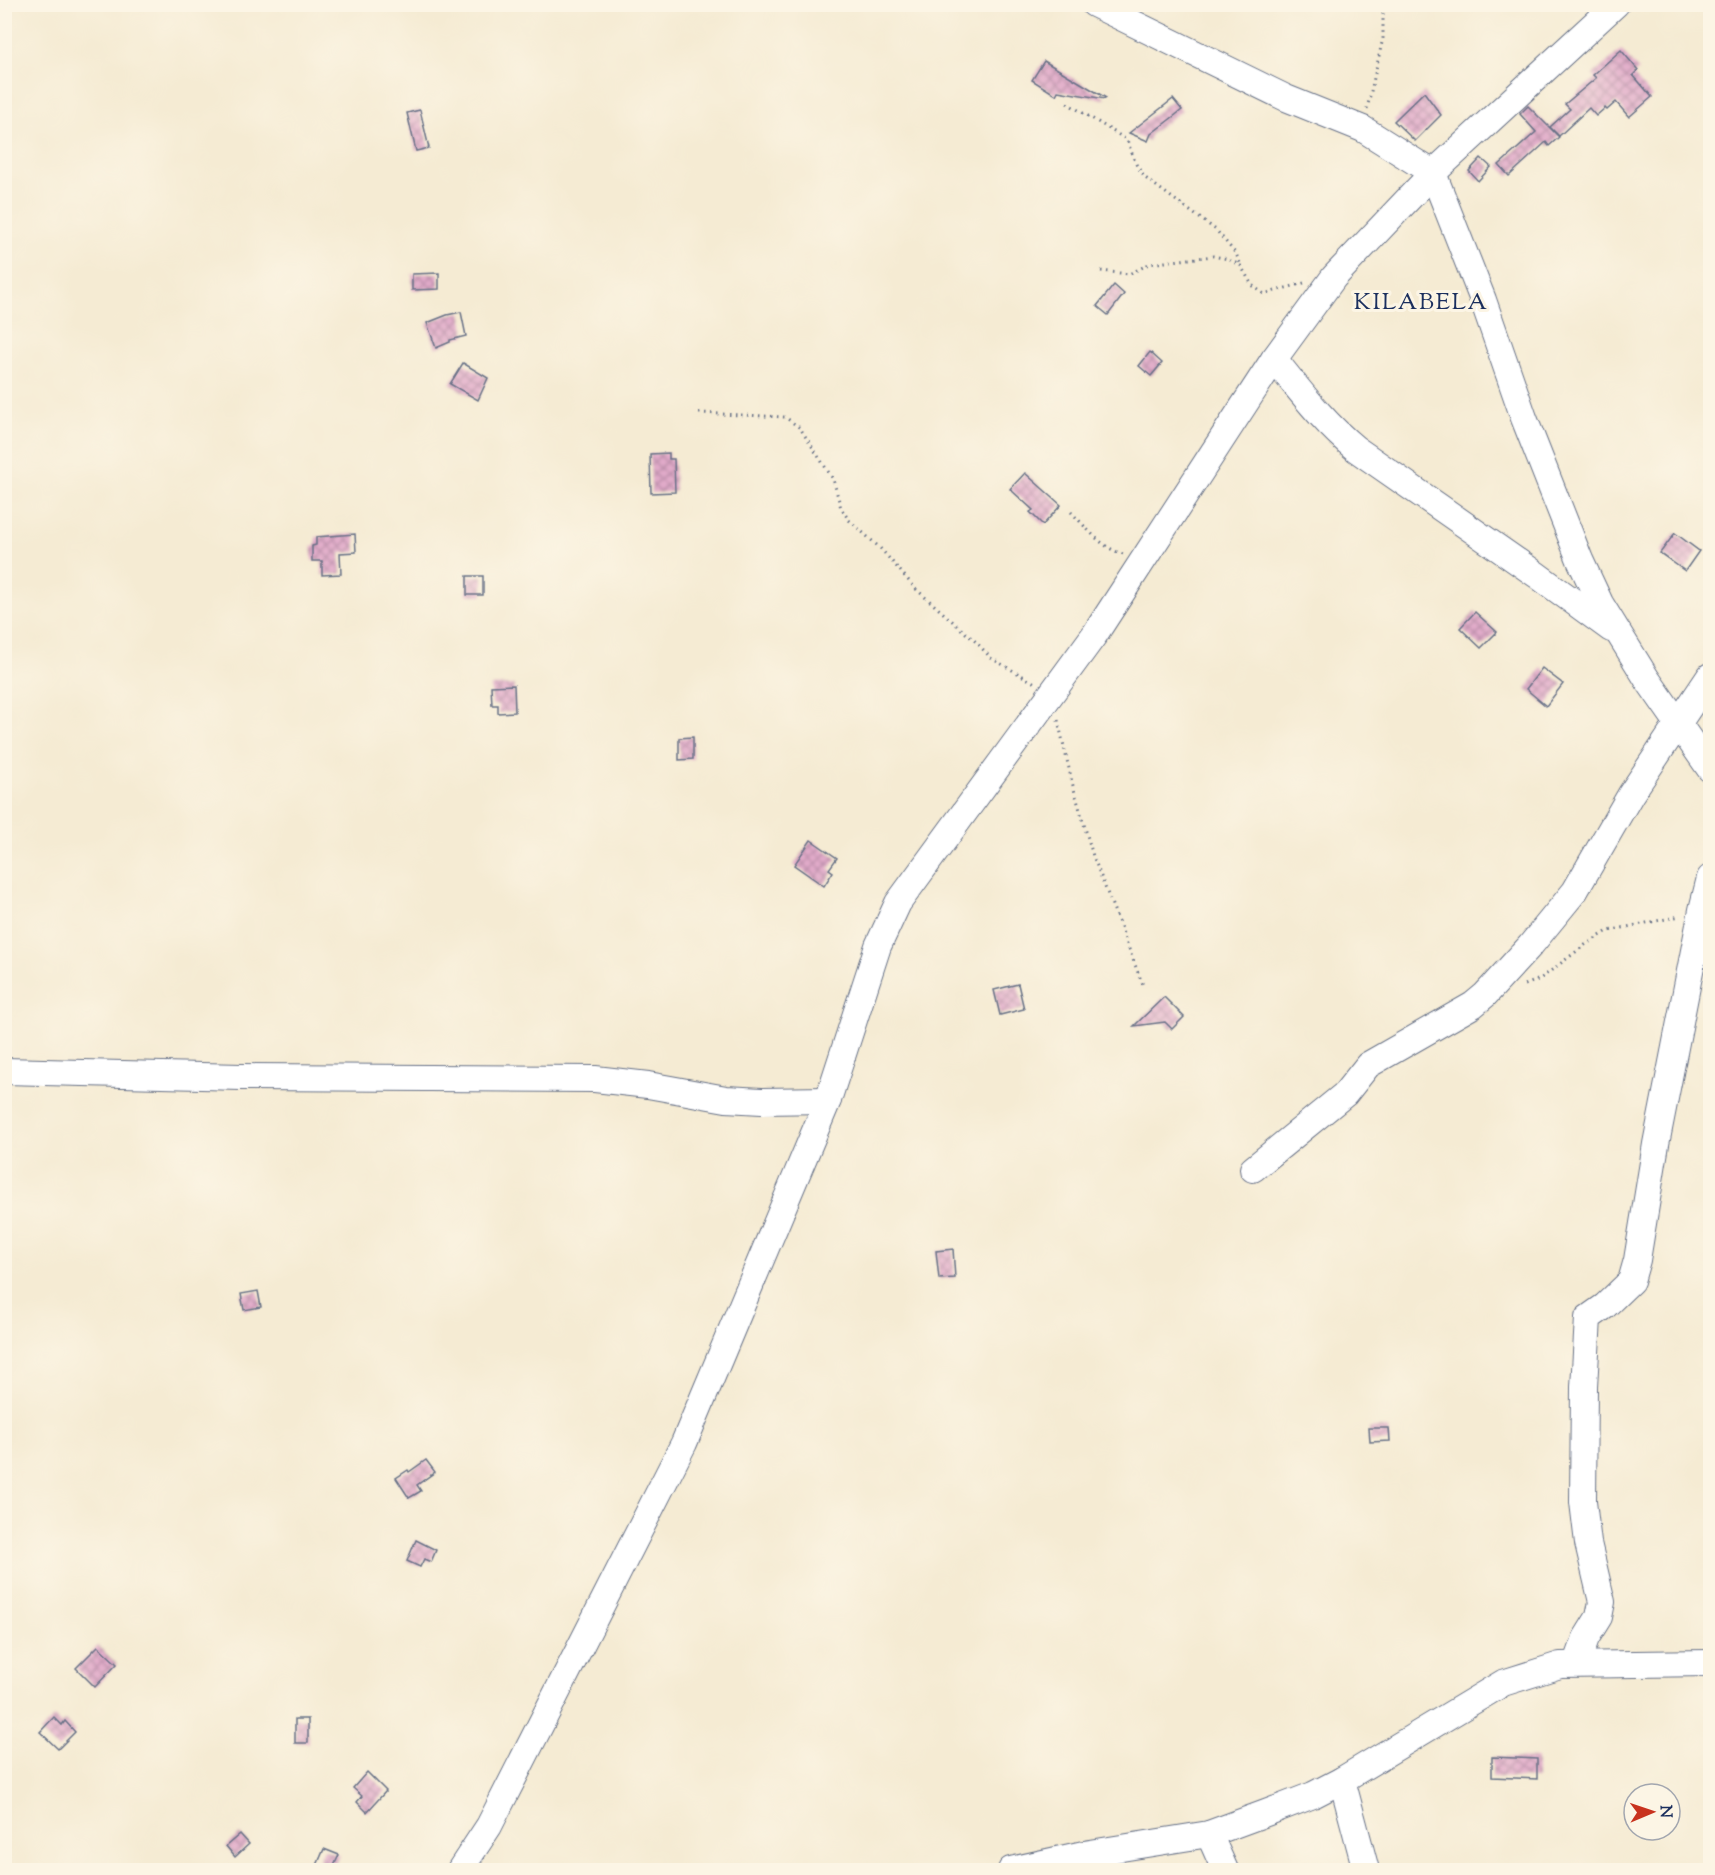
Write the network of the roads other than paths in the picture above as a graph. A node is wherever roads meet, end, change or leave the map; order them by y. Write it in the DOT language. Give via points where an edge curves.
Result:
graph roads {
  1 [pos="1094,4"];
  2 [pos="1616,4"];
  3 [pos="1433,173"];
  4 [pos="1274,359"];
  5 [pos="1619,635"];
  6 [pos="1710,676"];
  7 [pos="1677,724"];
  8 [pos="1710,769"];
  9 [pos="1710,878"];
  10 [pos="4,1071"];
  11 [pos="828,1100"];
  12 [pos="1253,1169"];
  13 [pos="1577,1664"];
  14 [pos="1710,1664"];
  15 [pos="1342,1780"];
  16 [pos="1209,1834"];
  17 [pos="460,1870"];
  18 [pos="1011,1870"];
  19 [pos="1225,1870"];
  20 [pos="1366,1870"];
  1 -- 3 [label="street" via="1286,98 1363,129"];
  2 -- 3 [label="street"];
  3 -- 4 [label="street" via="1334,277"];
  3 -- 5 [label="street" via="1580,560"];
  4 -- 5 [label="street" via="1337,434"];
  4 -- 11 [label="street" via="1095,634 898,903 878,946"];
  5 -- 7 [label="street"];
  6 -- 7 [label="street"];
  7 -- 8 [label="street"];
  7 -- 12 [label="street" via="1575,891 1485,995 1368,1065 1345,1094"];
  9 -- 13 [label="street" via="1631,1281 1588,1318 1583,1502 1602,1602"];
  10 -- 11 [label="street" via="595,1079 726,1099"];
  11 -- 17 [label="street" via="684,1443 489,1826"];
  13 -- 14 [label="street"];
  13 -- 15 [label="street" via="1560,1665 1503,1683"];
  15 -- 16 [label="street"];
  15 -- 20 [label="street"];
  16 -- 18 [label="street"];
  16 -- 19 [label="street"];
}
